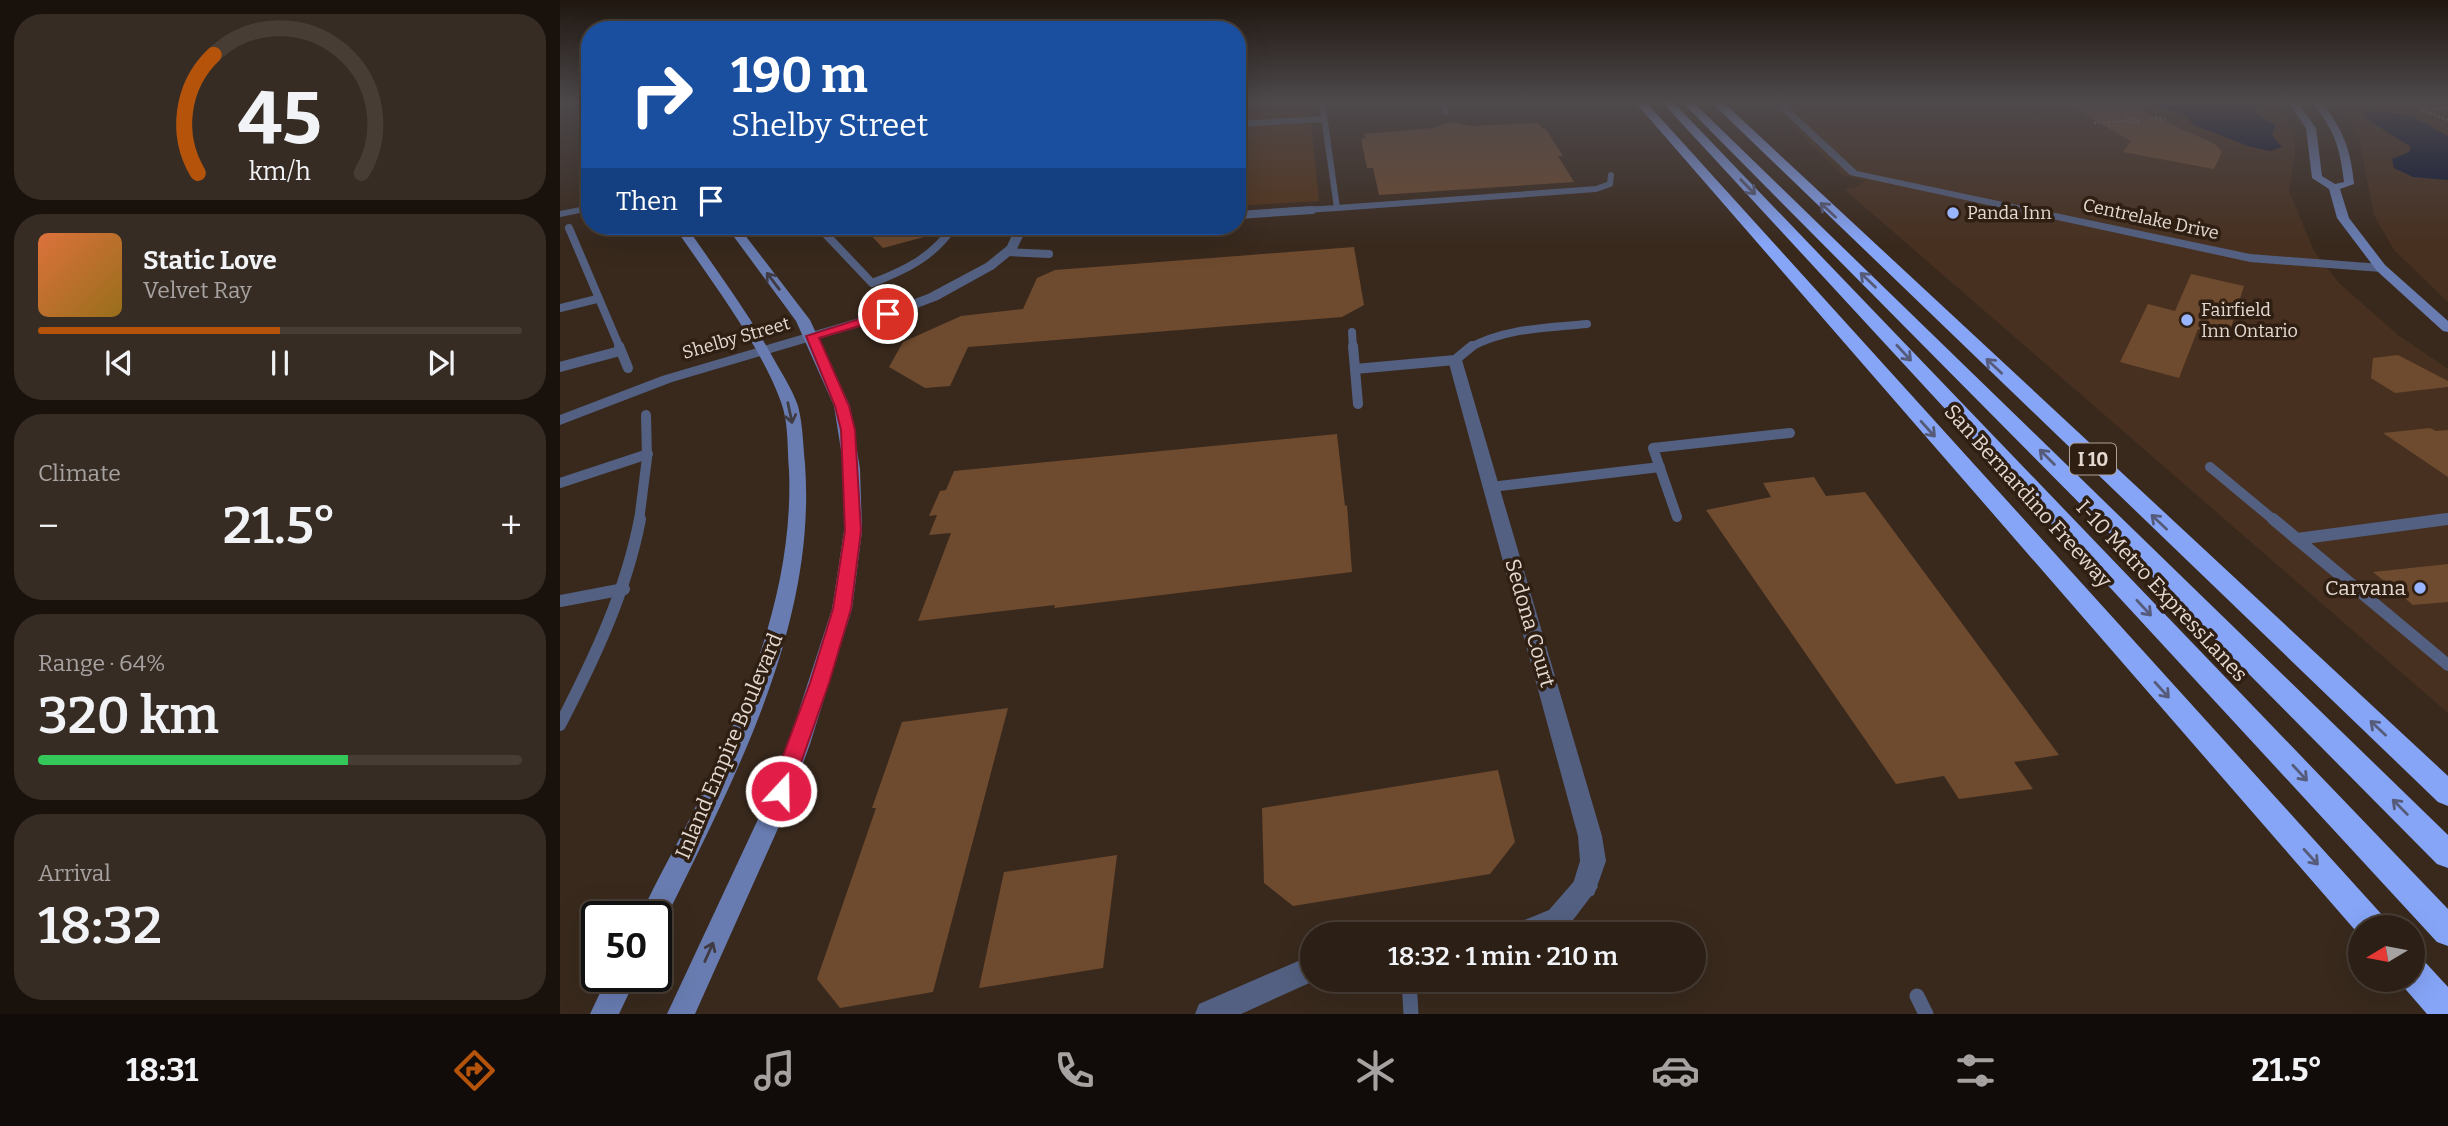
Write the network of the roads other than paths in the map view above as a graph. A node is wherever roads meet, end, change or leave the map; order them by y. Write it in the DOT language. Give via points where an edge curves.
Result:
graph roads {
  1 [pos="1328,149"];
  2 [pos="1682,149"];
  3 [pos="1712,149"];
  4 [pos="1736,149"];
  5 [pos="1766,149"];
  6 [pos="1829,149"];
  7 [pos="2314,149"];
  8 [pos="2346,149"];
  9 [pos="1611,175"];
  10 [pos="2334,187"];
  11 [pos="1337,208"];
  12 [pos="581,210"];
  13 [pos="560,214"];
  14 [pos="1246,214"];
  15 [pos="569,228"];
  16 [pos="686,235"];
  17 [pos="738,235"];
  18 [pos="827,235"];
  19 [pos="948,235"];
  20 [pos="1017,235"];
  21 [pos="573,243"];
  22 [pos="560,246"];
  23 [pos="1008,252"];
  24 [pos="1049,254"];
  25 [pos="2381,268"];
  26 [pos="597,299"];
  27 [pos="560,308"];
  28 [pos="1587,324"];
  29 [pos="2448,328"];
  30 [pos="1352,332"];
  31 [pos="812,336"];
  32 [pos="620,351"];
  33 [pos="762,351"];
  34 [pos="1455,360"];
  35 [pos="560,367"];
  36 [pos="628,368"];
  37 [pos="1355,369"];
  38 [pos="1358,404"];
  39 [pos="646,415"];
  40 [pos="560,420"];
  41 [pos="1790,433"];
  42 [pos="648,454"];
  43 [pos="1660,467"];
  44 [pos="2210,467"];
  45 [pos="560,482"];
  46 [pos="1491,487"];
  47 [pos="1677,517"];
  48 [pos="2448,519"];
  49 [pos="2297,539"];
  50 [pos="624,589"];
  51 [pos="560,601"];
  52 [pos="2448,665"];
  53 [pos="560,725"];
  54 [pos="2448,794"];
  55 [pos="2448,855"];
  56 [pos="661,901"];
  57 [pos="2361,915"];
  58 [pos="1551,922"];
  59 [pos="2448,931"];
  60 [pos="1300,973"];
  61 [pos="2426,987"];
  62 [pos="615,992"];
  63 [pos="1410,992"];
  64 [pos="1917,996"];
  65 [pos="2448,1012"];
  66 [pos="604,1014"];
  67 [pos="681,1014"];
  68 [pos="1209,1014"];
  69 [pos="1411,1014"];
  70 [pos="1926,1014"];
  1 -- 11 [label="lane"];
  2 -- 57 [label="highway, San Bernardino Freeway, one-way"];
  3 -- 59 [label="highway, I-10 Metro ExpressLanes, one-way"];
  55 -- 4 [label="highway, I-10 Metro ExpressLanes, one-way"];
  54 -- 5 [label="highway, I 10, one-way"];
  6 -- 25 [label="street, Centrelake Drive" via="1854,173 2250,258"];
  7 -- 10 [label="main road" via="2317,178"];
  8 -- 10 [label="main road" via="2349,184"];
  9 -- 11 [label="lane" via="1610,184 1595,189"];
  10 -- 25 [label="main road" via="2343,218"];
  11 -- 14 [label="lane"];
  12 -- 13 [label="street"];
  15 -- 21 [label="lane"];
  16 -- 33 [label="main road, Inland Empire Boulevard"];
  31 -- 17 [label="main road, one-way"];
  18 -- 19 [label="lane" via="872,283 914,267"];
  20 -- 23 [label="street, Shelby Street"];
  21 -- 22 [label="lane"];
  21 -- 26 [label="lane"];
  23 -- 24 [label="lane"];
  23 -- 31 [label="street, Shelby Street" via="965,282 933,297"];
  25 -- 29 [label="main road"];
  26 -- 27 [label="lane"];
  26 -- 32 [label="lane"];
  28 -- 34 [label="lane" via="1507,333 1467,347"];
  30 -- 37 [label="lane"];
  31 -- 33 [label="street, Shelby Street"];
  67 -- 31 [label="main road, one-way" via="772,815 842,609 853,531 848,430"];
  32 -- 35 [label="lane"];
  32 -- 36 [label="lane"];
  33 -- 40 [label="street, Shelby Street" via="667,379"];
  33 -- 56 [label="main road, Inland Empire Boulevard, one-way" via="790,405 800,472 797,533 780,623 745,719"];
  34 -- 37 [label="lane"];
  34 -- 46 [label="street, Sedona Court"];
  37 -- 38 [label="lane"];
  39 -- 42 [label="lane"];
  41 -- 43 [label="lane" via="1653,448"];
  42 -- 45 [label="lane"];
  42 -- 50 [label="lane" via="642,512"];
  43 -- 46 [label="lane"];
  43 -- 47 [label="lane"];
  44 -- 49 [label="lane"];
  46 -- 58 [label="street, Sedona Court" via="1590,836 1592,861 1584,887"];
  48 -- 49 [label="lane"];
  49 -- 52 [label="lane"];
  50 -- 51 [label="lane"];
  50 -- 53 [label="lane"];
  60 -- 68 [label="street"];
  61 -- 65 [label="highway"];
  62 -- 66 [label="main road"];
  63 -- 69 [label="lane"];
  64 -- 70 [label="lane"];
}
